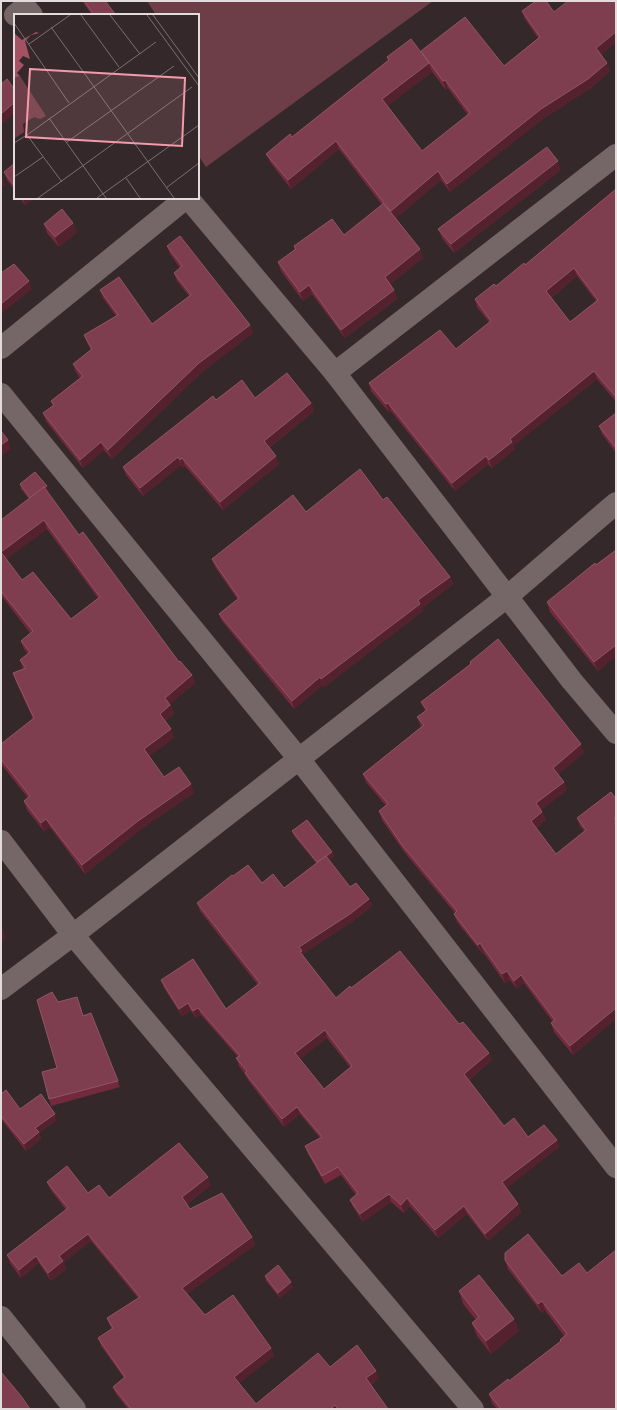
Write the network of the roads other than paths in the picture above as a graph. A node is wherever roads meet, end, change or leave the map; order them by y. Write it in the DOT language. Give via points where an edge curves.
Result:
graph roads {
  1 [pos="14,17"];
  2 [pos="1,26"];
  3 [pos="616,155"];
  4 [pos="186,199"];
  5 [pos="188,199"];
  6 [pos="1,348"];
  7 [pos="335,373"];
  8 [pos="1,394"];
  9 [pos="616,503"];
  10 [pos="508,596"];
  11 [pos="616,733"];
  12 [pos="299,759"];
  13 [pos="1,841"];
  14 [pos="73,935"];
  15 [pos="1,989"];
  16 [pos="616,1167"];
  17 [pos="1,1317"];
  18 [pos="75,1409"];
  19 [pos="473,1409"];
  1 -- 2 [label="street"];
  3 -- 7 [label="street"];
  4 -- 6 [label="street"];
  5 -- 7 [label="street"];
  7 -- 10 [label="street"];
  8 -- 12 [label="street"];
  9 -- 10 [label="street"];
  10 -- 11 [label="street" via="572,681"];
  10 -- 12 [label="street"];
  12 -- 14 [label="street"];
  12 -- 16 [label="street"];
  13 -- 14 [label="street"];
  14 -- 15 [label="street"];
  14 -- 19 [label="street"];
  17 -- 18 [label="street"];
}
